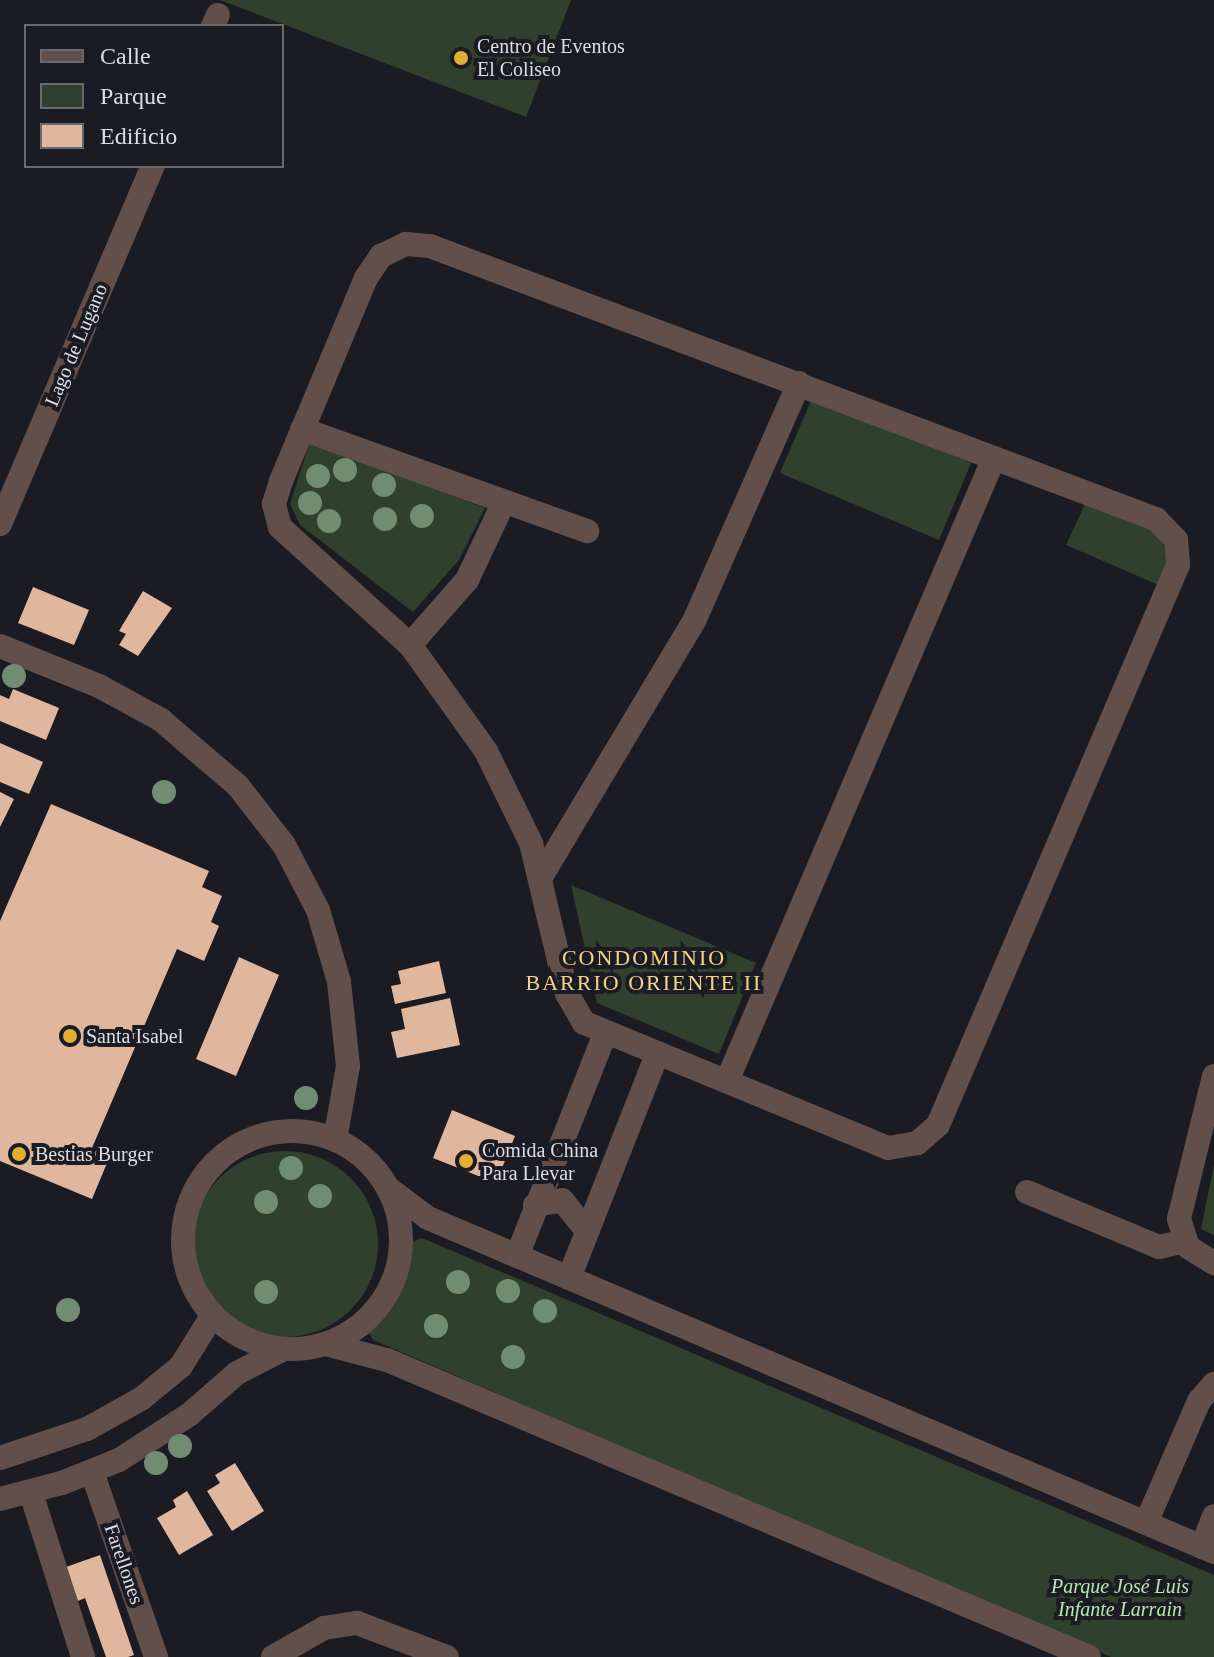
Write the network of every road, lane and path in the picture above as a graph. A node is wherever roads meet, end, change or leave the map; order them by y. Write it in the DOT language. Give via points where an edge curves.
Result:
graph roads {
  1 [pos="152,168"];
  2 [pos="799,383"];
  3 [pos="302,429"];
  4 [pos="994,458"];
  5 [pos="503,504"];
  6 [pos="0,524"];
  7 [pos="587,531"];
  8 [pos="410,645"];
  9 [pos="0,646"];
  10 [pos="542,875"];
  11 [pos="605,1034"];
  12 [pos="657,1055"];
  13 [pos="1213,1080"];
  14 [pos="727,1081"];
  15 [pos="335,1140"];
  16 [pos="388,1188"];
  17 [pos="1027,1192"];
  18 [pos="535,1205"];
  19 [pos="585,1228"];
  20 [pos="1184,1241"];
  21 [pos="517,1256"];
  22 [pos="1214,1263"];
  23 [pos="569,1278"];
  24 [pos="212,1316"];
  25 [pos="325,1344"];
  26 [pos="284,1349"];
  27 [pos="1214,1384"];
  28 [pos="0,1458"];
  29 [pos="92,1472"];
  30 [pos="31,1493"];
  31 [pos="0,1499"];
  32 [pos="1214,1516"];
  33 [pos="1146,1523"];
  34 [pos="1208,1549"];
  35 [pos="83,1657"];
  36 [pos="156,1657"];
  37 [pos="273,1657"];
  38 [pos="447,1657"];
  39 [pos="1089,1657"];
  1 -- 6 [label="street, Lago de Lugano"];
  2 -- 3 [label="street" via="430,246 406,244 373,266"];
  2 -- 4 [label="street"];
  2 -- 10 [label="street" via="695,619"];
  3 -- 5 [label="street"];
  3 -- 8 [label="street" via="274,504 280,527"];
  4 -- 14 [label="street"];
  4 -- 14 [label="street" via="1164,525 1180,555 1166,594 931,1133 917,1143 888,1148"];
  5 -- 7 [label="street"];
  5 -- 8 [label="street" via="467,580"];
  8 -- 10 [label="street" via="486,751"];
  9 -- 15 [label="street" via="99,686 161,720 238,786 284,845 318,910 339,982 348,1066"];
  10 -- 11 [label="street" via="569,1002 584,1023"];
  11 -- 12 [label="street"];
  11 -- 18 [label="street"];
  12 -- 14 [label="street"];
  12 -- 19 [label="street"];
  13 -- 20 [label="street" via="1181,1211"];
  15 -- 16 [label="street" via="360,1155"];
  15 -- 24 [label="street" via="296,1131 257,1137 222,1156 202,1178 188,1204 182,1243 190,1282"];
  16 -- 21 [label="street" via="428,1218"];
  16 -- 25 [label="street" via="401,1236 392,1284 365,1321"];
  17 -- 20 [label="street" via="1159,1247"];
  18 -- 19 [label="street" via="562,1200"];
  18 -- 21 [label="street"];
  19 -- 23 [label="street"];
  20 -- 22 [label="street"];
  21 -- 23 [label="street"];
  23 -- 33 [label="street"];
  24 -- 26 [label="street" via="244,1339"];
  24 -- 28 [label="street" via="181,1366 141,1399 74,1434"];
  25 -- 26 [label="street"];
  25 -- 39 [label="street" via="387,1360"];
  26 -- 29 [label="street" via="237,1373 145,1446"];
  27 -- 33 [label="street" via="1199,1401"];
  29 -- 30 [label="street"];
  29 -- 36 [label="street, Farellones"];
  30 -- 31 [label="street"];
  30 -- 35 [label="street"];
  32 -- 34 [label="street"];
  33 -- 34 [label="street"];
  37 -- 38 [label="street" via="317,1631 357,1623"];
}
